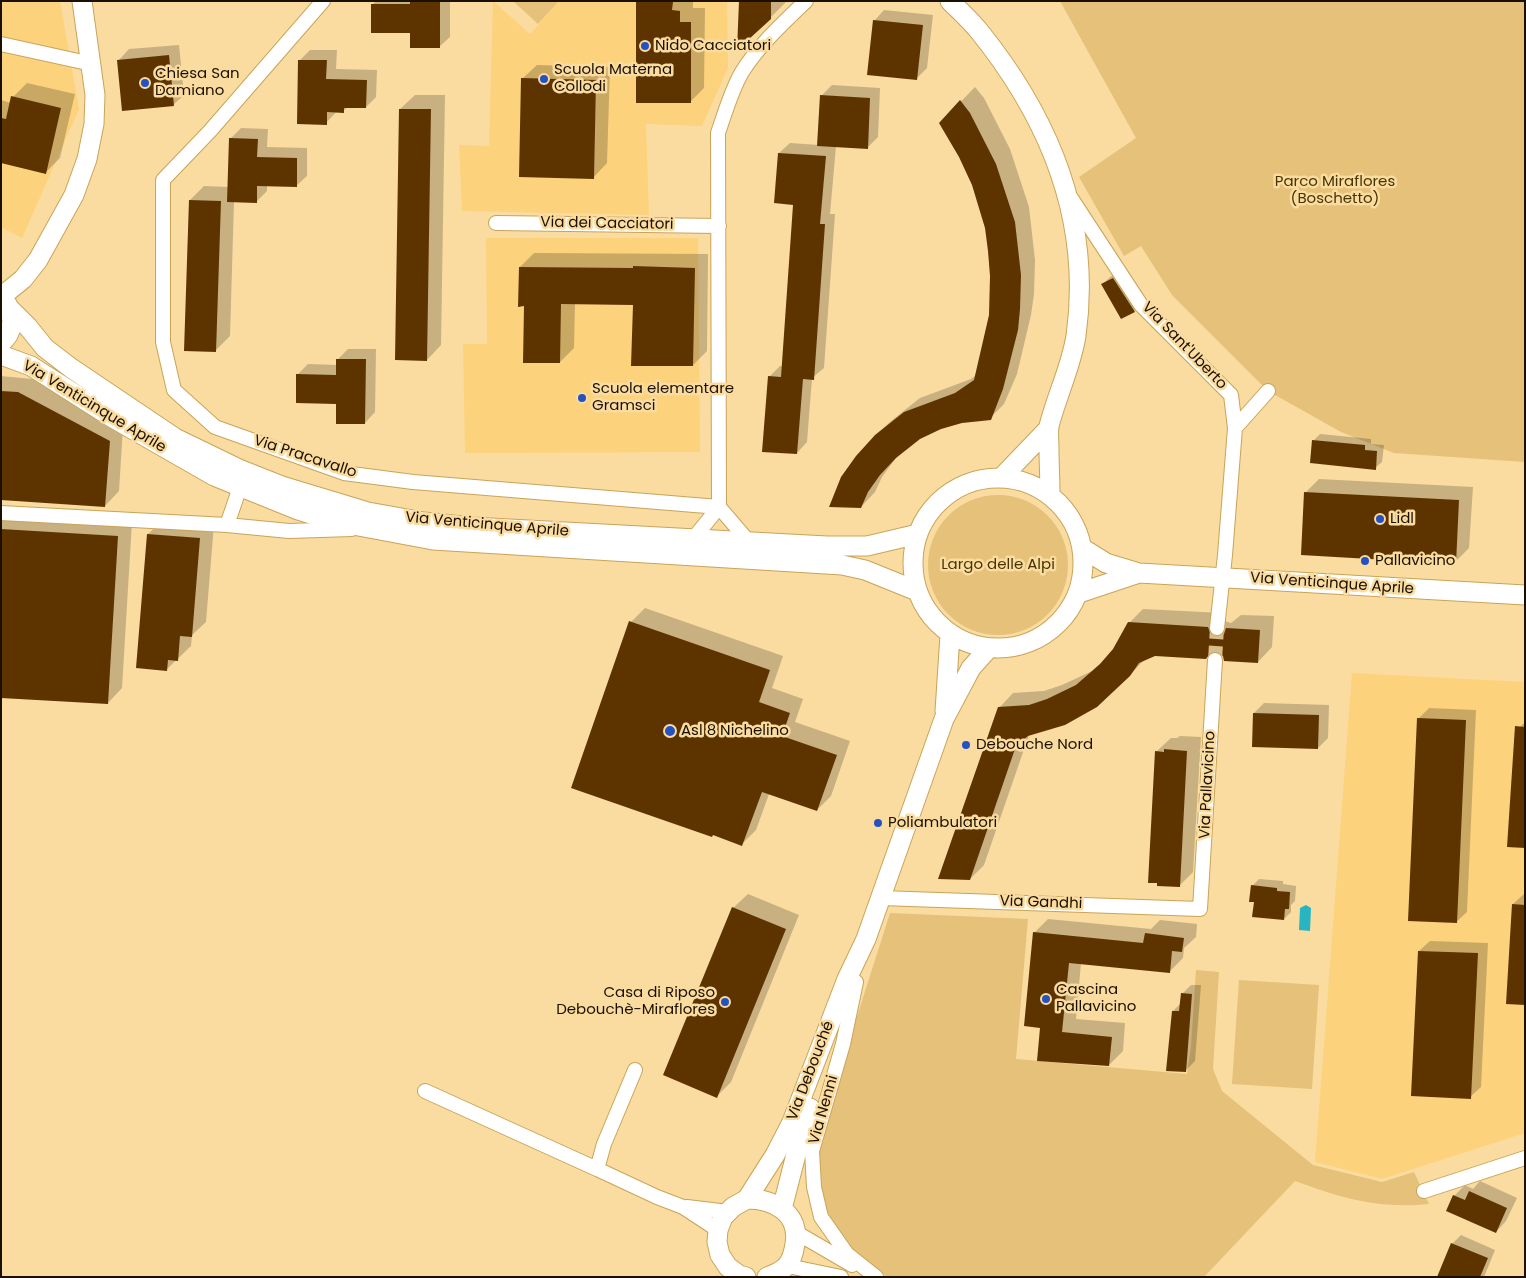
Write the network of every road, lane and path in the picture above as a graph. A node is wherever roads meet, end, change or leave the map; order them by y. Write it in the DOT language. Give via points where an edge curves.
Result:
graph roads {
  1 [pos="82,1"];
  2 [pos="323,1"];
  3 [pos="806,1"];
  4 [pos="950,1"];
  5 [pos="1,44"];
  6 [pos="92,64"];
  7 [pos="1068,194"];
  8 [pos="496,223"];
  9 [pos="719,226"];
  10 [pos="4,301"];
  11 [pos="1,343"];
  12 [pos="1,355"];
  13 [pos="1268,391"];
  14 [pos="1049,428"];
  15 [pos="1235,428"];
  16 [pos="1002,477"];
  17 [pos="240,487"];
  18 [pos="1050,494"];
  19 [pos="719,507"];
  20 [pos="1,513"];
  21 [pos="227,525"];
  22 [pos="368,528"];
  23 [pos="918,534"];
  24 [pos="693,539"];
  25 [pos="749,542"];
  26 [pos="1082,548"];
  27 [pos="1139,572"];
  28 [pos="1222,578"];
  29 [pos="917,591"];
  30 [pos="1079,593"];
  31 [pos="1525,595"];
  32 [pos="1217,628"];
  33 [pos="950,635"];
  34 [pos="989,648"];
  35 [pos="1215,660"];
  36 [pos="944,719"];
  37 [pos="881,898"];
  38 [pos="1200,909"];
  39 [pos="866,939"];
  40 [pos="856,982"];
  41 [pos="635,1070"];
  42 [pos="425,1091"];
  43 [pos="1525,1158"];
  44 [pos="596,1169"];
  45 [pos="1424,1191"];
  46 [pos="746,1199"];
  47 [pos="683,1207"];
  48 [pos="782,1208"];
  49 [pos="728,1212"];
  50 [pos="718,1230"];
  51 [pos="797,1233"];
  52 [pos="720,1255"];
  53 [pos="788,1266"];
  54 [pos="720,1277"];
  55 [pos="746,1277"];
  56 [pos="767,1277"];
  57 [pos="840,1277"];
  58 [pos="872,1277"];
  59 [pos="876,1277"];
  1 -- 6 [label="main road"];
  2 -- 19 [label="street, Via Pracavallo" via="164,180 163,342 174,390 215,427 344,473 413,482"];
  3 -- 9 [label="street" via="768,38 742,73 730,99 718,133"];
  4 -- 7 [label="main road" via="979,30 1023,92 1050,147"];
  5 -- 6 [label="street"];
  6 -- 10 [label="main road" via="94,124 74,195 38,260"];
  7 -- 14 [label="main road" via="1080,276 1076,334 1071,361"];
  7 -- 15 [label="street, Via Sant'Uberto" via="1142,305 1231,394"];
  8 -- 9 [label="street, Via dei Cacciatori"];
  9 -- 19 [label="street"];
  10 -- 11 [label="main road" via="12,325"];
  10 -- 24 [label="main road, Via Venticinque Aprile" via="45,348 142,416 239,469 282,486 368,512 424,522"];
  12 -- 17 [label="main road, Via Venticinque Aprile" via="32,366 186,461"];
  13 -- 15 [label="street"];
  14 -- 16 [label="main road"];
  14 -- 18 [label="main road"];
  15 -- 28 [label="street, Via Sant'Uberto"];
  16 -- 18 [label="main road" via="1027,482"];
  16 -- 23 [label="main road" via="974,481 948,493 928,513"];
  17 -- 21 [label="street"];
  17 -- 22 [label="main road, Via Venticinque Aprile" via="298,510"];
  18 -- 26 [label="main road" via="1070,515"];
  19 -- 24 [label="street"];
  19 -- 25 [label="street"];
  20 -- 21 [label="street, Via Venticinque Aprile"];
  21 -- 22 [label="street, Via Venticinque Aprile" via="289,531"];
  22 -- 29 [label="main road, Via Venticinque Aprile" via="433,540 842,565 865,570"];
  23 -- 25 [label="main road, Via Venticinque Aprile" via="867,546"];
  23 -- 29 [label="main road" via="912,564"];
  24 -- 25 [label="main road, Via Venticinque Aprile"];
  26 -- 27 [label="main road, Via Venticinque Aprile" via="1106,562"];
  26 -- 30 [label="main road" via="1084,568"];
  27 -- 28 [label="main road, Via Venticinque Aprile"];
  27 -- 30 [label="main road, Via Venticinque Aprile"];
  28 -- 31 [label="main road, Via Venticinque Aprile"];
  28 -- 32 [label="street"];
  29 -- 33 [label="main road" via="927,611"];
  30 -- 34 [label="main road" via="1064,619 1042,637 1017,646"];
  33 -- 34 [label="main road" via="975,647"];
  33 -- 36 [label="main road, Via Debouché"];
  34 -- 36 [label="main road, Via Debouché" via="972,668"];
  35 -- 38 [label="street, Via Pallavicino"];
  36 -- 37 [label="main road, Via Debouché"];
  37 -- 38 [label="street, Via Gandhi"];
  37 -- 39 [label="main road, Via Debouché"];
  39 -- 40 [label="main road, Via Debouché"];
  39 -- 46 [label="main road, Via Debouché" via="847,979 792,1122"];
  40 -- 48 [label="main road, Via Debouché" via="802,1131"];
  40 -- 59 [label="street, Via Nenni" via="843,1044 812,1152 814,1187 821,1217 847,1254"];
  41 -- 44 [label="street"];
  42 -- 44 [label="street"];
  43 -- 45 [label="street"];
  44 -- 47 [label="street"];
  46 -- 48 [label="main road" via="772,1202"];
  46 -- 49 [label="main road, Via Debouché"];
  47 -- 49 [label="street"];
  47 -- 50 [label="street"];
  48 -- 51 [label="main road" via="791,1218"];
  49 -- 50 [label="main road, Via Debouché"];
  50 -- 52 [label="main road"];
  51 -- 53 [label="main road"];
  51 -- 58 [label="street"];
  52 -- 54 [label="main road"];
  52 -- 55 [label="main road" via="728,1267"];
  53 -- 56 [label="main road"];
  53 -- 57 [label="street"];
}
